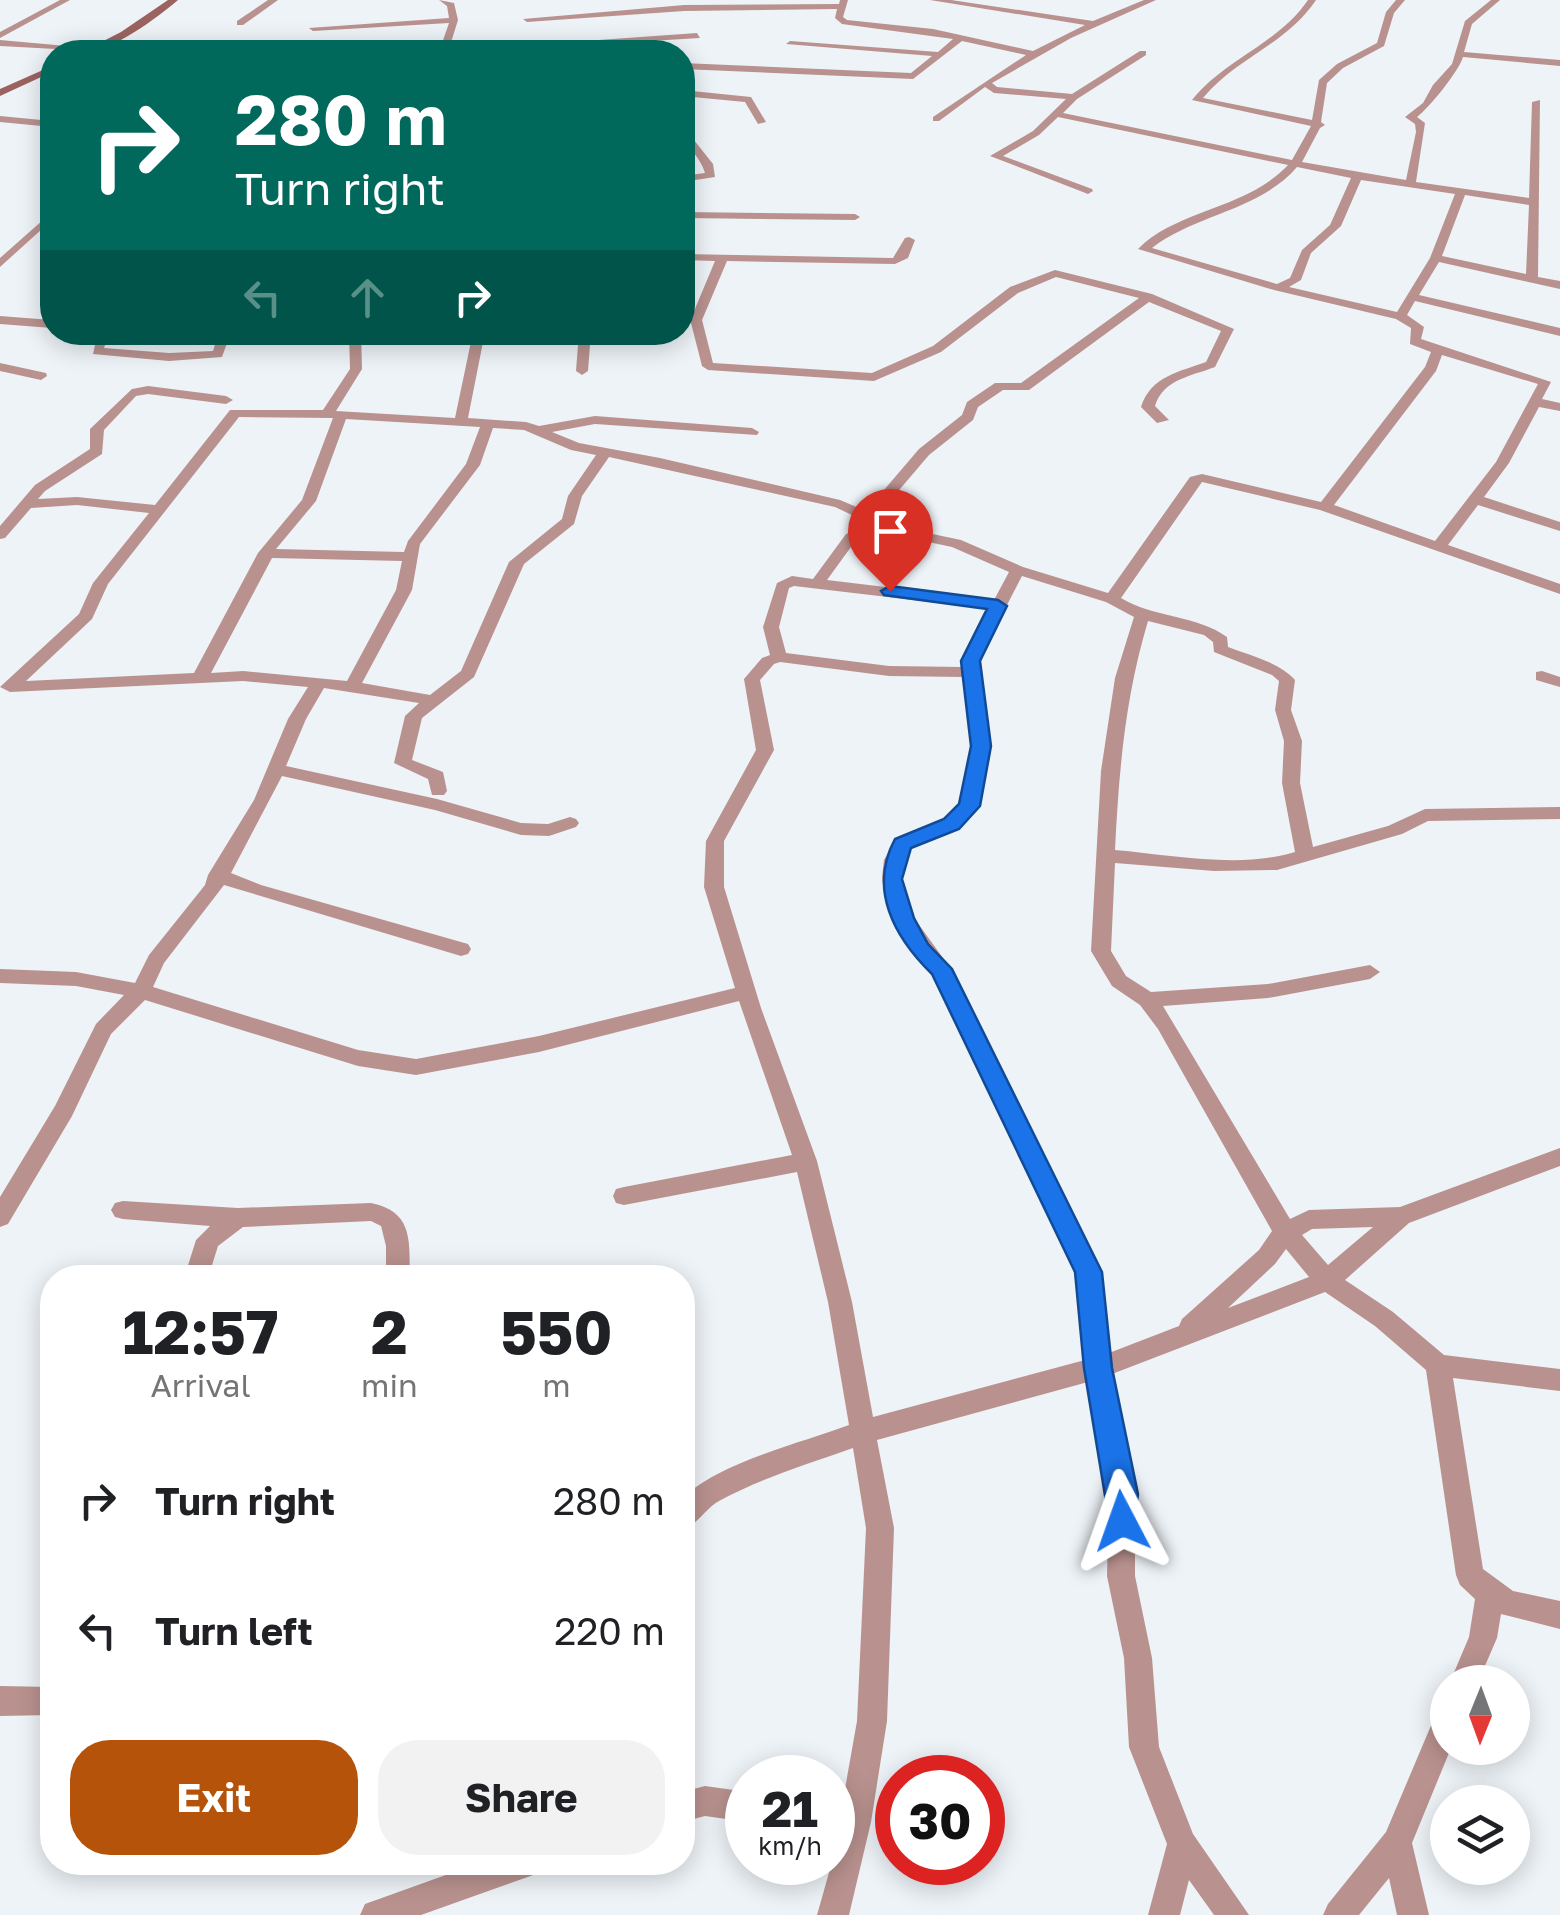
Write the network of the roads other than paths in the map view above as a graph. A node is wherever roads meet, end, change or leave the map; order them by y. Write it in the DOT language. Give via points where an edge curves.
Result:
graph roads {
  1 [pos="66,0"];
  2 [pos="174,0"];
  3 [pos="274,0"];
  4 [pos="443,0"];
  5 [pos="934,0"];
  6 [pos="1152,0"];
  7 [pos="1312,0"];
  8 [pos="1401,0"];
  9 [pos="1496,0"];
  10 [pos="522,2"];
  11 [pos="843,3"];
  12 [pos="916,16"];
  13 [pos="527,19"];
  14 [pos="454,20"];
  15 [pos="240,23"];
  16 [pos="1091,23"];
  17 [pos="312,28"];
  18 [pos="906,28"];
  19 [pos="0,36"];
  20 [pos="697,36"];
  21 [pos="960,38"];
  22 [pos="111,40"];
  23 [pos="448,40"];
  24 [pos="530,40"];
  25 [pos="646,40"];
  26 [pos="790,44"];
  27 [pos="3,45"];
  28 [pos="40,48"];
  29 [pos="1144,53"];
  30 [pos="937,54"];
  31 [pos="1460,54"];
  32 [pos="1038,56"];
  33 [pos="1560,63"];
  34 [pos="695,67"];
  35 [pos="40,76"];
  36 [pos="986,84"];
  37 [pos="695,93"];
  38 [pos="0,94"];
  39 [pos="1074,96"];
  40 [pos="1537,102"];
  41 [pos="1056,114"];
  42 [pos="0,119"];
  43 [pos="936,119"];
  44 [pos="761,122"];
  45 [pos="40,123"];
  46 [pos="1320,125"];
  47 [pos="695,144"];
  48 [pos="695,149"];
  49 [pos="699,149"];
  50 [pos="1298,163"];
  51 [pos="1358,176"];
  52 [pos="695,177"];
  53 [pos="1410,184"];
  54 [pos="1088,191"];
  55 [pos="1461,192"];
  56 [pos="1531,202"];
  57 [pos="695,214"];
  58 [pos="856,218"];
  59 [pos="40,226"];
  60 [pos="909,240"];
  61 [pos="695,258"];
  62 [pos="1436,258"];
  63 [pos="722,259"];
  64 [pos="0,264"];
  65 [pos="1532,279"];
  66 [pos="1560,285"];
  67 [pos="1278,288"];
  68 [pos="1148,297"];
  69 [pos="1414,297"];
  70 [pos="695,308"];
  71 [pos="1400,316"];
  72 [pos="0,320"];
  73 [pos="40,323"];
  74 [pos="1560,332"];
  75 [pos="695,334"];
  76 [pos="100,345"];
  77 [pos="221,345"];
  78 [pos="355,345"];
  79 [pos="476,345"];
  80 [pos="584,345"];
  81 [pos="1438,350"];
  82 [pos="0,367"];
  83 [pos="582,371"];
  84 [pos="41,376"];
  85 [pos="226,400"];
  86 [pos="1535,402"];
  87 [pos="1560,406"];
  88 [pos="334,414"];
  89 [pos="1162,420"];
  90 [pos="461,421"];
  91 [pos="488,423"];
  92 [pos="541,430"];
  93 [pos="752,432"];
  94 [pos="606,452"];
  95 [pos="1475,499"];
  96 [pos="25,504"];
  97 [pos="1325,507"];
  98 [pos="160,510"];
  99 [pos="876,520"];
  100 [pos="1560,527"];
  101 [pos="0,534"];
  102 [pos="1439,546"];
  103 [pos="266,553"];
  104 [pos="408,556"];
  105 [pos="1018,570"];
  106 [pos="818,582"];
  107 [pos="1560,590"];
  108 [pos="1112,599"];
  109 [pos="998,606"];
  110 [pos="1142,616"];
  111 [pos="780,657"];
  112 [pos="970,672"];
  113 [pos="201,676"];
  114 [pos="1542,676"];
  115 [pos="1560,682"];
  116 [pos="318,683"];
  117 [pos="352,686"];
  118 [pos="5,688"];
  119 [pos="434,702"];
  120 [pos="278,770"];
  121 [pos="438,791"];
  122 [pos="1560,813"];
  123 [pos="570,824"];
  124 [pos="1305,854"];
  125 [pos="1109,856"];
  126 [pos="217,875"];
  127 [pos="460,948"];
  128 [pos="1370,972"];
  129 [pos="0,976"];
  130 [pos="141,991"];
  131 [pos="747,992"];
  132 [pos="1147,1000"];
  133 [pos="1560,1156"];
  134 [pos="806,1161"];
  135 [pos="624,1196"];
  136 [pos="123,1210"];
  137 [pos="1401,1216"];
  138 [pos="0,1217"];
  139 [pos="238,1218"];
  140 [pos="1285,1232"];
  141 [pos="200,1265"];
  142 [pos="397,1265"];
  143 [pos="1326,1281"];
  144 [pos="1183,1334"];
  145 [pos="1438,1364"];
  146 [pos="1098,1368"];
  147 [pos="1560,1380"];
  148 [pos="863,1432"];
  149 [pos="695,1504"];
  150 [pos="1489,1597"];
  151 [pos="1560,1616"];
  152 [pos="1471,1665"];
  153 [pos="0,1701"];
  154 [pos="40,1701"];
  155 [pos="1430,1763"];
  156 [pos="855,1782"];
  157 [pos="695,1803"];
  158 [pos="725,1803"];
  159 [pos="1397,1843"];
  160 [pos="1182,1844"];
  161 [pos="491,1875"];
  162 [pos="837,1885"];
  163 [pos="376,1915"];
  164 [pos="833,1915"];
  165 [pos="1164,1915"];
  166 [pos="1233,1915"];
  167 [pos="1339,1915"];
  168 [pos="1413,1915"];
  1 -- 19 [label="street"];
  2 -- 22 [label="street"];
  3 -- 15 [label="street"];
  4 -- 14 [label="street"];
  5 -- 16 [label="street"];
  6 -- 16 [label="street"];
  7 -- 46 [label="street" via="1292,26 1208,85 1198,100"];
  8 -- 46 [label="street" via="1390,12 1381,44 1322,82"];
  9 -- 31 [label="street" via="1468,23"];
  10 -- 13 [label="street"];
  11 -- 13 [label="street"];
  11 -- 18 [label="street" via="839,18 845,22"];
  12 -- 18 [label="street"];
  13 -- 24 [label="street"];
  14 -- 17 [label="street"];
  14 -- 23 [label="street"];
  16 -- 32 [label="street"];
  18 -- 21 [label="street"];
  20 -- 25 [label="street"];
  21 -- 30 [label="street"];
  21 -- 32 [label="street"];
  26 -- 30 [label="street"];
  27 -- 28 [label="street"];
  29 -- 39 [label="street"];
  30 -- 34 [label="street" via="913,76"];
  31 -- 33 [label="street"];
  31 -- 53 [label="street" via="1427,105 1410,117 1420,123"];
  32 -- 36 [label="street"];
  35 -- 38 [label="street"];
  36 -- 39 [label="street" via="1000,91"];
  36 -- 43 [label="street"];
  37 -- 44 [label="street" via="748,99"];
  39 -- 41 [label="street"];
  40 -- 56 [label="street"];
  41 -- 50 [label="street"];
  41 -- 54 [label="street" via="994,159"];
  42 -- 45 [label="street"];
  46 -- 50 [label="street"];
  47 -- 49 [label="street"];
  48 -- 49 [label="street"];
  49 -- 52 [label="street" via="711,175"];
  50 -- 51 [label="street"];
  50 -- 67 [label="street" via="1246,199 1144,248"];
  51 -- 53 [label="street"];
  51 -- 67 [label="street" via="1335,226 1306,252 1295,280"];
  53 -- 55 [label="street"];
  55 -- 56 [label="street"];
  55 -- 62 [label="street"];
  56 -- 65 [label="street"];
  57 -- 58 [label="street"];
  59 -- 64 [label="street"];
  60 -- 63 [label="street" via="895,261"];
  61 -- 63 [label="street"];
  62 -- 65 [label="street"];
  62 -- 69 [label="street"];
  63 -- 70 [label="street"];
  65 -- 66 [label="street"];
  67 -- 71 [label="street"];
  68 -- 75 [label="street" via="1048,275 1014,290 937,350 868,378 708,366"];
  68 -- 89 [label="street" via="1228,329 1211,364 1179,373 1151,396 1148,406"];
  68 -- 99 [label="street" via="1024,387 1000,386 972,406 968,417 924,452"];
  69 -- 71 [label="street"];
  69 -- 74 [label="street"];
  71 -- 81 [label="street" via="1418,327 1414,341"];
  72 -- 73 [label="street"];
  76 -- 77 [label="street" via="98,351 174,358 218,354"];
  78 -- 88 [label="street" via="356,369"];
  79 -- 90 [label="street"];
  80 -- 83 [label="street"];
  81 -- 86 [label="street" via="1545,380"];
  81 -- 97 [label="street"];
  82 -- 84 [label="street"];
  85 -- 96 [label="street" via="132,393 97,429 97,451"];
  86 -- 87 [label="street"];
  86 -- 95 [label="street"];
  88 -- 90 [label="street"];
  88 -- 98 [label="street" via="235,413"];
  88 -- 103 [label="street" via="310,502"];
  90 -- 91 [label="street"];
  91 -- 92 [label="street"];
  91 -- 104 [label="street" via="474,465"];
  92 -- 93 [label="street" via="595,420"];
  92 -- 94 [label="street" via="561,443"];
  94 -- 99 [label="street" via="840,504"];
  94 -- 119 [label="street" via="575,496 568,521 517,562 468,673"];
  95 -- 100 [label="street"];
  95 -- 102 [label="street"];
  96 -- 98 [label="street" via="78,501"];
  96 -- 101 [label="street"];
  97 -- 102 [label="street"];
  97 -- 108 [label="street" via="1195,480"];
  98 -- 118 [label="street" via="101,583 86,616"];
  99 -- 105 [label="street"];
  99 -- 106 [label="street" via="852,537"];
  102 -- 107 [label="street"];
  103 -- 104 [label="street"];
  103 -- 113 [label="street"];
  104 -- 117 [label="street" via="404,590"];
  105 -- 108 [label="street"];
  105 -- 109 [label="street"];
  106 -- 109 [label="street"];
  106 -- 111 [label="street" via="782,586 771,627"];
  108 -- 110 [label="street"];
  109 -- 112 [label="street" via="972,652"];
  110 -- 124 [label="street" via="1210,632 1220,650 1286,676 1283,710"];
  110 -- 125 [label="street" via="1124,678 1110,771"];
  111 -- 112 [label="street" via="889,671"];
  111 -- 131 [label="street" via="752,679 765,750 711,854 714,887"];
  112 -- 146 [label="street" via="981,746 969,806 952,824 902,844 891,879 902,918 941,969 1089,1272"];
  113 -- 116 [label="street"];
  113 -- 118 [label="street"];
  114 -- 115 [label="street"];
  116 -- 117 [label="street"];
  116 -- 120 [label="street"];
  117 -- 119 [label="street"];
  119 -- 121 [label="street" via="410,724 403,759 437,776"];
  120 -- 123 [label="street" via="520,829"];
  120 -- 126 [label="street"];
  122 -- 124 [label="street" via="1424,815 1395,830"];
  124 -- 125 [label="street" via="1265,865"];
  125 -- 132 [label="street" via="1101,951 1119,981"];
  126 -- 127 [label="street"];
  126 -- 130 [label="street"];
  128 -- 132 [label="street" via="1268,990"];
  129 -- 130 [label="street" via="76,979"];
  130 -- 131 [label="street" via="358,1058 416,1067"];
  130 -- 138 [label="street" via="103,1028"];
  131 -- 134 [label="street"];
  132 -- 140 [label="street"];
  133 -- 137 [label="street"];
  134 -- 135 [label="street"];
  134 -- 148 [label="street"];
  136 -- 139 [label="street"];
  137 -- 140 [label="street" via="1309,1220"];
  137 -- 143 [label="street"];
  139 -- 141 [label="street" via="208,1240"];
  139 -- 142 [label="street" via="387,1214 395,1223"];
  140 -- 143 [label="street"];
  140 -- 144 [label="street"];
  143 -- 144 [label="street"];
  143 -- 145 [label="street"];
  144 -- 146 [label="street"];
  145 -- 147 [label="street"];
  145 -- 150 [label="street" via="1464,1555 1470,1575"];
  146 -- 148 [label="street"];
  146 -- 160 [label="street" via="1122,1494 1121,1576 1138,1658 1144,1747"];
  148 -- 149 [label="street" via="735,1479"];
  148 -- 156 [label="street" via="880,1528 872,1721"];
  150 -- 151 [label="street" via="1510,1608"];
  150 -- 152 [label="street"];
  153 -- 154 [label="street"];
  155 -- 159 [label="street"];
  157 -- 158 [label="street"];
  159 -- 167 [label="street"];
  159 -- 168 [label="street"];
  160 -- 165 [label="street"];
  160 -- 166 [label="street"];
  161 -- 163 [label="street"];
  162 -- 164 [label="street"];
}
